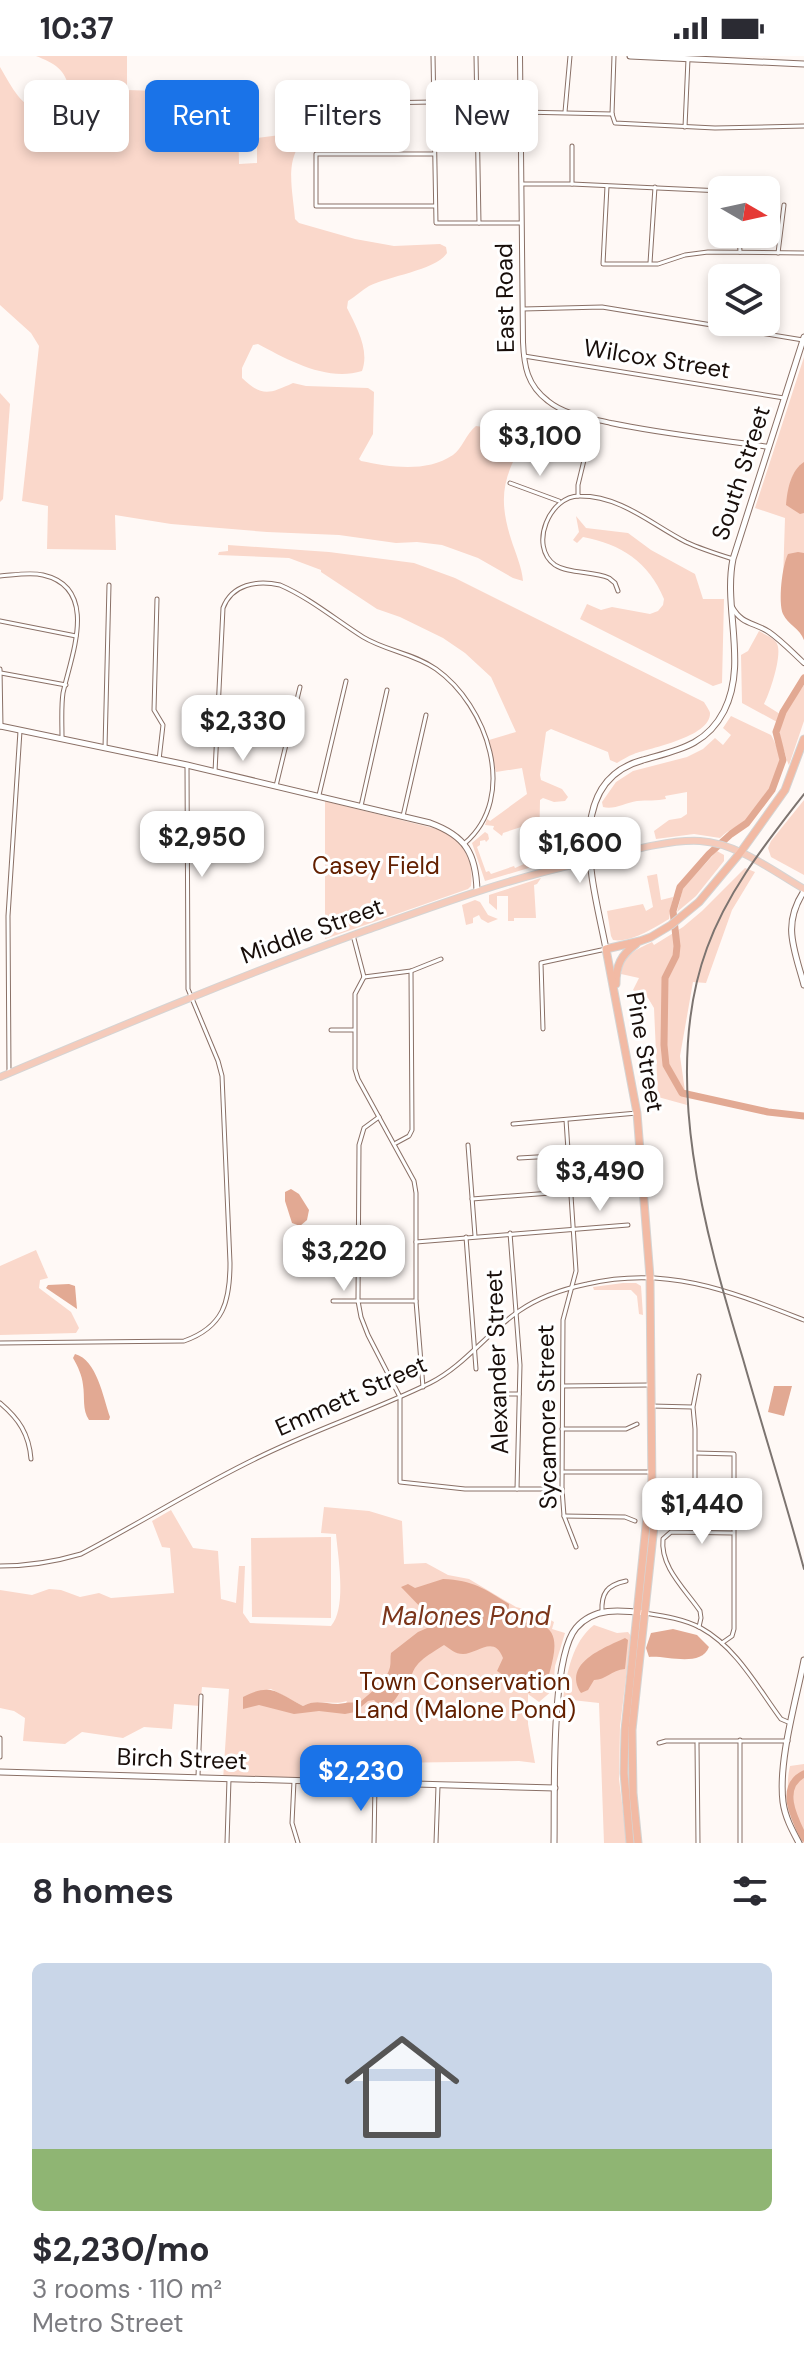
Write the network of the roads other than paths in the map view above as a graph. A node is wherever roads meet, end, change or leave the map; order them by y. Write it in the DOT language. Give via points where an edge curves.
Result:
graph roads {
  1 [pos="433,56"];
  2 [pos="476,56"];
  3 [pos="520,56"];
  4 [pos="570,56"];
  5 [pos="614,56"];
  6 [pos="630,56"];
  7 [pos="646,57"];
  8 [pos="688,59"];
  9 [pos="804,64"];
  10 [pos="433,80"];
  11 [pos="520,80"];
  12 [pos="538,112"];
  13 [pos="565,113"];
  14 [pos="612,114"];
  15 [pos="804,126"];
  16 [pos="685,127"];
  17 [pos="572,146"];
  18 [pos="522,152"];
  19 [pos="434,154"];
  20 [pos="522,184"];
  21 [pos="572,184"];
  22 [pos="607,186"];
  23 [pos="655,187"];
  24 [pos="708,190"];
  25 [pos="784,205"];
  26 [pos="435,206"];
  27 [pos="479,223"];
  28 [pos="522,223"];
  29 [pos="740,248"];
  30 [pos="740,252"];
  31 [pos="778,253"];
  32 [pos="804,253"];
  33 [pos="650,264"];
  34 [pos="523,309"];
  35 [pos="804,338"];
  36 [pos="524,356"];
  37 [pos="784,398"];
  38 [pos="594,419"];
  39 [pos="769,447"];
  40 [pos="510,483"];
  41 [pos="578,496"];
  42 [pos="559,501"];
  43 [pos="733,559"];
  44 [pos="0,576"];
  45 [pos="109,585"];
  46 [pos="618,591"];
  47 [pos="157,599"];
  48 [pos="731,606"];
  49 [pos="0,621"];
  50 [pos="744,622"];
  51 [pos="76,636"];
  52 [pos="733,637"];
  53 [pos="804,663"];
  54 [pos="0,671"];
  55 [pos="346,681"];
  56 [pos="66,685"];
  57 [pos="300,687"];
  58 [pos="387,690"];
  59 [pos="426,715"];
  60 [pos="0,726"];
  61 [pos="20,731"];
  62 [pos="804,739"];
  63 [pos="61,740"];
  64 [pos="105,748"];
  65 [pos="159,760"];
  66 [pos="187,765"];
  67 [pos="215,772"];
  68 [pos="276,786"];
  69 [pos="319,795"];
  70 [pos="361,806"];
  71 [pos="403,816"];
  72 [pos="465,843"];
  73 [pos="740,853"];
  74 [pos="590,860"];
  75 [pos="804,890"];
  76 [pos="477,891"];
  77 [pos="353,935"];
  78 [pos="640,941"];
  79 [pos="606,949"];
  80 [pos="441,959"];
  81 [pos="411,971"];
  82 [pos="364,977"];
  83 [pos="804,985"];
  84 [pos="190,997"];
  85 [pos="616,998"];
  86 [pos="543,1029"];
  87 [pos="331,1030"];
  88 [pos="354,1030"];
  89 [pos="9,1073"];
  90 [pos="0,1077"];
  91 [pos="637,1113"];
  92 [pos="379,1117"];
  93 [pos="566,1120"];
  94 [pos="513,1124"];
  95 [pos="395,1144"];
  96 [pos="468,1145"];
  97 [pos="624,1152"];
  98 [pos="569,1155"];
  99 [pos="519,1158"];
  100 [pos="643,1186"];
  101 [pos="571,1192"];
  102 [pos="472,1199"];
  103 [pos="628,1225"];
  104 [pos="574,1228"];
  105 [pos="510,1233"];
  106 [pos="475,1236"];
  107 [pos="466,1237"];
  108 [pos="416,1242"];
  109 [pos="650,1277"];
  110 [pos="573,1287"];
  111 [pos="333,1301"];
  112 [pos="358,1301"];
  113 [pos="416,1301"];
  114 [pos="516,1313"];
  115 [pos="804,1320"];
  116 [pos="0,1343"];
  117 [pos="474,1349"];
  118 [pos="476,1369"];
  119 [pos="699,1376"];
  120 [pos="652,1385"];
  121 [pos="562,1386"];
  122 [pos="423,1387"];
  123 [pos="495,1394"];
  124 [pos="519,1394"];
  125 [pos="400,1397"];
  126 [pos="0,1403"];
  127 [pos="652,1406"];
  128 [pos="693,1407"];
  129 [pos="637,1424"];
  130 [pos="562,1429"];
  131 [pos="696,1453"];
  132 [pos="31,1459"];
  133 [pos="562,1472"];
  134 [pos="652,1472"];
  135 [pos="517,1489"];
  136 [pos="562,1489"];
  137 [pos="695,1504"];
  138 [pos="564,1516"];
  139 [pos="635,1521"];
  140 [pos="734,1533"];
  141 [pos="576,1547"];
  142 [pos="0,1566"];
  143 [pos="626,1581"];
  144 [pos="602,1612"];
  145 [pos="641,1613"];
  146 [pos="699,1627"];
  147 [pos="722,1643"];
  148 [pos="804,1660"];
  149 [pos="201,1696"];
  150 [pos="791,1724"];
  151 [pos="0,1738"];
  152 [pos="740,1740"];
  153 [pos="697,1741"];
  154 [pos="788,1741"];
  155 [pos="659,1743"];
  156 [pos="0,1757"];
  157 [pos="0,1772"];
  158 [pos="198,1778"];
  159 [pos="229,1779"];
  160 [pos="294,1781"];
  161 [pos="375,1784"];
  162 [pos="438,1786"];
  163 [pos="555,1788"];
  164 [pos="227,1843"];
  165 [pos="298,1843"];
  166 [pos="374,1843"];
  167 [pos="436,1843"];
  168 [pos="554,1843"];
  169 [pos="630,1843"];
  170 [pos="638,1843"];
  171 [pos="698,1843"];
  172 [pos="740,1843"];
  173 [pos="799,1843"];
  1 -- 10 [label="street"];
  2 -- 27 [label="street"];
  3 -- 11 [label="street, East Road"];
  4 -- 13 [label="street"];
  5 -- 14 [label="street"];
  6 -- 7 [label="main road"];
  7 -- 8 [label="main road"];
  8 -- 9 [label="main road"];
  8 -- 16 [label="street"];
  12 -- 13 [label="street"];
  13 -- 14 [label="street"];
  14 -- 16 [label="street" via="615,123"];
  15 -- 16 [label="street"];
  17 -- 21 [label="street"];
  18 -- 20 [label="street, East Road"];
  19 -- 26 [label="street"];
  19 -- 26 [label="street" via="316,154 316,206"];
  20 -- 21 [label="street"];
  20 -- 28 [label="street, East Road"];
  21 -- 22 [label="street"];
  22 -- 23 [label="street"];
  22 -- 33 [label="street" via="603,264"];
  23 -- 24 [label="street"];
  23 -- 33 [label="street"];
  25 -- 31 [label="street"];
  26 -- 27 [label="street" via="436,223"];
  27 -- 28 [label="street"];
  28 -- 34 [label="street, East Road"];
  29 -- 30 [label="street"];
  30 -- 31 [label="street"];
  30 -- 33 [label="street" via="701,252"];
  31 -- 32 [label="street"];
  34 -- 35 [label="street" via="602,307"];
  34 -- 36 [label="street, East Road"];
  35 -- 37 [label="main road, South Street"];
  36 -- 37 [label="street, Wilcox Street"];
  36 -- 38 [label="street, East Road" via="528,378 547,401"];
  37 -- 39 [label="main road, South Street"];
  38 -- 39 [label="street, East Road" via="662,434"];
  38 -- 41 [label="street"];
  39 -- 43 [label="main road, South Street"];
  40 -- 42 [label="street"];
  41 -- 42 [label="street"];
  41 -- 43 [label="street" via="609,500 688,543"];
  42 -- 46 [label="street" via="548,515 544,534 549,559 557,566 609,578"];
  43 -- 48 [label="main road, South Street"];
  44 -- 51 [label="street" via="40,574 67,589 78,607"];
  45 -- 64 [label="street"];
  47 -- 65 [label="street" via="154,710 163,725"];
  48 -- 50 [label="street"];
  48 -- 52 [label="main road, South Street"];
  49 -- 51 [label="street"];
  50 -- 52 [label="street"];
  50 -- 53 [label="street" via="771,633"];
  51 -- 56 [label="street"];
  52 -- 74 [label="main road, Pine Street" via="734,676 724,711 686,747 628,765 611,779 590,818"];
  54 -- 56 [label="street"];
  54 -- 60 [label="street"];
  55 -- 69 [label="street"];
  56 -- 63 [label="street"];
  57 -- 68 [label="street"];
  58 -- 70 [label="street"];
  59 -- 71 [label="street"];
  60 -- 61 [label="main road"];
  61 -- 63 [label="main road"];
  61 -- 89 [label="street" via="8,916"];
  62 -- 73 [label="highway" via="785,790"];
  63 -- 64 [label="main road"];
  64 -- 65 [label="main road"];
  65 -- 66 [label="main road"];
  66 -- 67 [label="main road"];
  66 -- 84 [label="street"];
  67 -- 68 [label="main road"];
  67 -- 72 [label="street" via="223,608 229,596 246,585 280,585 369,641 433,666 473,709 494,783 482,826"];
  68 -- 69 [label="main road"];
  69 -- 70 [label="main road"];
  70 -- 71 [label="main road"];
  71 -- 72 [label="main road" via="443,828"];
  72 -- 76 [label="main road" via="474,861"];
  73 -- 74 [label="main road, Middle Street" via="696,841"];
  73 -- 75 [label="main road, Middle Street"];
  73 -- 78 [label="highway" via="688,912"];
  74 -- 76 [label="main road, Middle Street"];
  74 -- 79 [label="main road, Pine Street"];
  75 -- 83 [label="main road" via="790,932"];
  76 -- 77 [label="main road, Middle Street"];
  77 -- 82 [label="street"];
  77 -- 84 [label="main road, Middle Street"];
  78 -- 79 [label="highway"];
  78 -- 85 [label="highway" via="617,965"];
  79 -- 85 [label="highway, Pine Street"];
  79 -- 86 [label="street" via="541,963"];
  80 -- 81 [label="street"];
  81 -- 82 [label="street"];
  81 -- 95 [label="street" via="412,1130"];
  82 -- 88 [label="street" via="355,994"];
  84 -- 89 [label="main road, Middle Street"];
  84 -- 116 [label="street" via="222,1076 230,1263 224,1307 208,1329 184,1341"];
  85 -- 91 [label="highway, Pine Street"];
  87 -- 88 [label="street"];
  88 -- 92 [label="street" via="355,1069"];
  89 -- 90 [label="main road, Middle Street"];
  91 -- 93 [label="street"];
  91 -- 100 [label="highway, Pine Street"];
  92 -- 95 [label="street"];
  92 -- 112 [label="street" via="364,1128 359,1145"];
  93 -- 94 [label="street"];
  93 -- 98 [label="street, Sycamore Street"];
  95 -- 108 [label="street" via="414,1181"];
  96 -- 102 [label="street"];
  97 -- 98 [label="street"];
  98 -- 99 [label="street"];
  98 -- 101 [label="street, Sycamore Street"];
  100 -- 101 [label="street"];
  100 -- 109 [label="highway, Pine Street"];
  101 -- 102 [label="street"];
  101 -- 104 [label="street, Sycamore Street"];
  102 -- 106 [label="street"];
  103 -- 104 [label="street"];
  104 -- 105 [label="street"];
  104 -- 110 [label="street, Sycamore Street"];
  105 -- 106 [label="street"];
  105 -- 114 [label="street, Alexander Street"];
  106 -- 107 [label="street"];
  107 -- 108 [label="street"];
  107 -- 117 [label="street"];
  108 -- 113 [label="street"];
  109 -- 110 [label="street, Emmett Street"];
  109 -- 115 [label="street, Emmett Street" via="717,1287"];
  109 -- 120 [label="highway, Pine Street"];
  110 -- 114 [label="street, Emmett Street"];
  110 -- 121 [label="street, Sycamore Street" via="563,1320"];
  111 -- 112 [label="street"];
  112 -- 113 [label="street"];
  112 -- 125 [label="street" via="368,1335"];
  113 -- 122 [label="street"];
  114 -- 117 [label="street, Emmett Street"];
  114 -- 124 [label="street, Alexander Street"];
  117 -- 118 [label="street"];
  117 -- 122 [label="street, Emmett Street"];
  119 -- 128 [label="street"];
  120 -- 121 [label="street"];
  120 -- 127 [label="highway, Pine Street"];
  121 -- 130 [label="street, Sycamore Street"];
  122 -- 125 [label="street, Emmett Street"];
  123 -- 124 [label="street"];
  124 -- 135 [label="street, Alexander Street"];
  125 -- 135 [label="street" via="400,1482"];
  125 -- 142 [label="street, Emmett Street" via="259,1457 81,1554 30,1566"];
  126 -- 132 [label="street" via="22,1426"];
  127 -- 128 [label="street"];
  127 -- 134 [label="highway, Pine Street"];
  128 -- 131 [label="street"];
  129 -- 130 [label="street" via="626,1429"];
  130 -- 133 [label="street, Sycamore Street"];
  131 -- 137 [label="street"];
  131 -- 140 [label="street" via="734,1454"];
  133 -- 134 [label="street"];
  133 -- 136 [label="street, Sycamore Street"];
  134 -- 145 [label="highway, Pine Street"];
  135 -- 136 [label="street"];
  136 -- 138 [label="street, Sycamore Street"];
  138 -- 139 [label="street"];
  138 -- 141 [label="street, Sycamore Street"];
  140 -- 146 [label="street" via="671,1532 663,1539 664,1558 700,1611"];
  140 -- 147 [label="street" via="734,1629"];
  143 -- 144 [label="street" via="606,1592"];
  144 -- 145 [label="main road"];
  144 -- 163 [label="main road" via="575,1629 566,1647"];
  145 -- 146 [label="street"];
  145 -- 169 [label="highway" via="626,1708"];
  145 -- 170 [label="highway" via="632,1730"];
  146 -- 147 [label="street"];
  147 -- 150 [label="street" via="781,1719"];
  148 -- 150 [label="main road"];
  149 -- 158 [label="street"];
  150 -- 154 [label="main road"];
  151 -- 156 [label="street"];
  152 -- 153 [label="street"];
  152 -- 154 [label="street"];
  152 -- 172 [label="street"];
  153 -- 155 [label="street"];
  153 -- 171 [label="street"];
  154 -- 173 [label="main road" via="783,1801"];
  157 -- 158 [label="main road, Birch Street"];
  158 -- 159 [label="main road, Birch Street"];
  159 -- 160 [label="main road, Birch Street"];
  159 -- 164 [label="street"];
  160 -- 161 [label="main road, Birch Street"];
  160 -- 165 [label="street" via="292,1823"];
  161 -- 162 [label="main road, Birch Street"];
  161 -- 166 [label="street"];
  162 -- 163 [label="main road, Birch Street"];
  162 -- 167 [label="street"];
  163 -- 168 [label="main road"];
}
